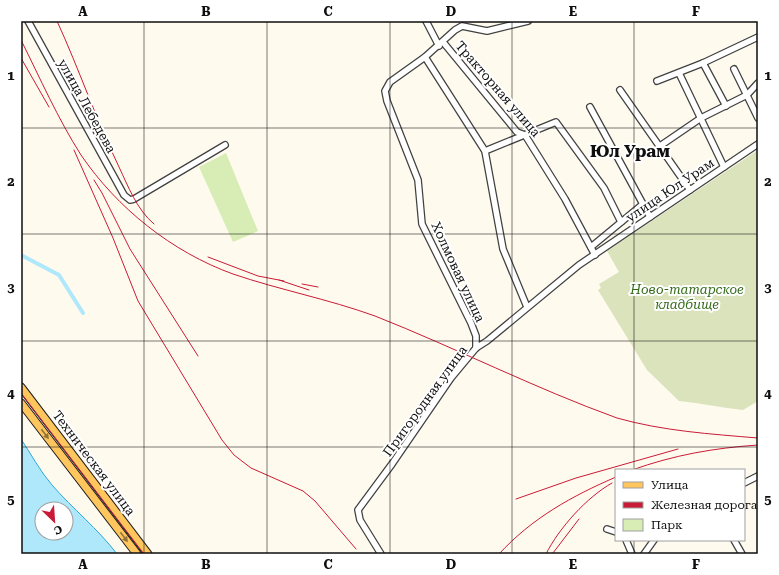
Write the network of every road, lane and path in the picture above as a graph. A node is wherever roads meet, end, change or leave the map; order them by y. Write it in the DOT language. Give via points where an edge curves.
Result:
graph roads {
  1 [pos="28,21"];
  2 [pos="426,21"];
  3 [pos="528,21"];
  4 [pos="758,37"];
  5 [pos="441,44"];
  6 [pos="425,57"];
  7 [pos="703,63"];
  8 [pos="734,69"];
  9 [pos="679,73"];
  10 [pos="657,82"];
  11 [pos="758,83"];
  12 [pos="620,90"];
  13 [pos="747,95"];
  14 [pos="726,106"];
  15 [pos="590,107"];
  16 [pos="701,118"];
  17 [pos="758,118"];
  18 [pos="525,135"];
  19 [pos="758,144"];
  20 [pos="225,145"];
  21 [pos="660,146"];
  22 [pos="485,151"];
  23 [pos="724,167"];
  24 [pos="690,190"];
  25 [pos="643,204"];
  26 [pos="650,217"];
  27 [pos="621,222"];
  28 [pos="591,247"];
  29 [pos="595,255"];
  30 [pos="527,307"];
  31 [pos="476,348"];
  32 [pos="21,387"];
  33 [pos="21,403"];
  34 [pos="758,476"];
  35 [pos="745,482"];
  36 [pos="607,529"];
  37 [pos="615,532"];
  38 [pos="626,541"];
  39 [pos="653,541"];
  40 [pos="735,541"];
  41 [pos="137,554"];
  42 [pos="148,554"];
  43 [pos="381,554"];
  44 [pos="632,554"];
  45 [pos="644,554"];
  46 [pos="742,554"];
  1 -- 20 [label="street, улица Лебедева" via="124,195 130,200"];
  2 -- 5 [label="street, Тракторная улица"];
  3 -- 5 [label="street" via="487,31 462,26"];
  4 -- 7 [label="street"];
  5 -- 6 [label="street"];
  5 -- 18 [label="street, Тракторная улица" via="517,132"];
  6 -- 22 [label="street"];
  6 -- 31 [label="street, Холмовая улица" via="390,82 385,91 418,180 422,224 471,323 476,336"];
  7 -- 9 [label="street"];
  7 -- 14 [label="street"];
  8 -- 13 [label="street"];
  9 -- 10 [label="street"];
  9 -- 16 [label="street"];
  11 -- 13 [label="street"];
  12 -- 21 [label="street"];
  13 -- 14 [label="street"];
  13 -- 17 [label="street"];
  14 -- 16 [label="street"];
  15 -- 25 [label="street"];
  16 -- 21 [label="street"];
  16 -- 23 [label="street"];
  18 -- 22 [label="street"];
  18 -- 27 [label="street" via="556,122 604,188"];
  18 -- 28 [label="street, Тракторная улица"];
  19 -- 23 [label="street, улица Юл Урам"];
  21 -- 24 [label="street"];
  22 -- 30 [label="street" via="503,249"];
  23 -- 24 [label="street, улица Юл Урам"];
  24 -- 26 [label="street, улица Юл Урам"];
  25 -- 26 [label="street"];
  25 -- 27 [label="street"];
  26 -- 29 [label="street, улица Юл Урам"];
  27 -- 28 [label="street"];
  28 -- 29 [label="street, Тракторная улица"];
  29 -- 30 [label="street, Пригородная улица"];
  30 -- 31 [label="street, Пригородная улица"];
  31 -- 43 [label="street, Пригородная улица" via="451,378 358,510 360,520"];
  32 -- 42 [label="main road, Техническая улица"];
  33 -- 41 [label="main road, Техническая улица, one-way"];
  34 -- 35 [label="street"];
  36 -- 37 [label="street"];
  38 -- 44 [label="street"];
  39 -- 45 [label="street"];
  40 -- 46 [label="street"];
}
